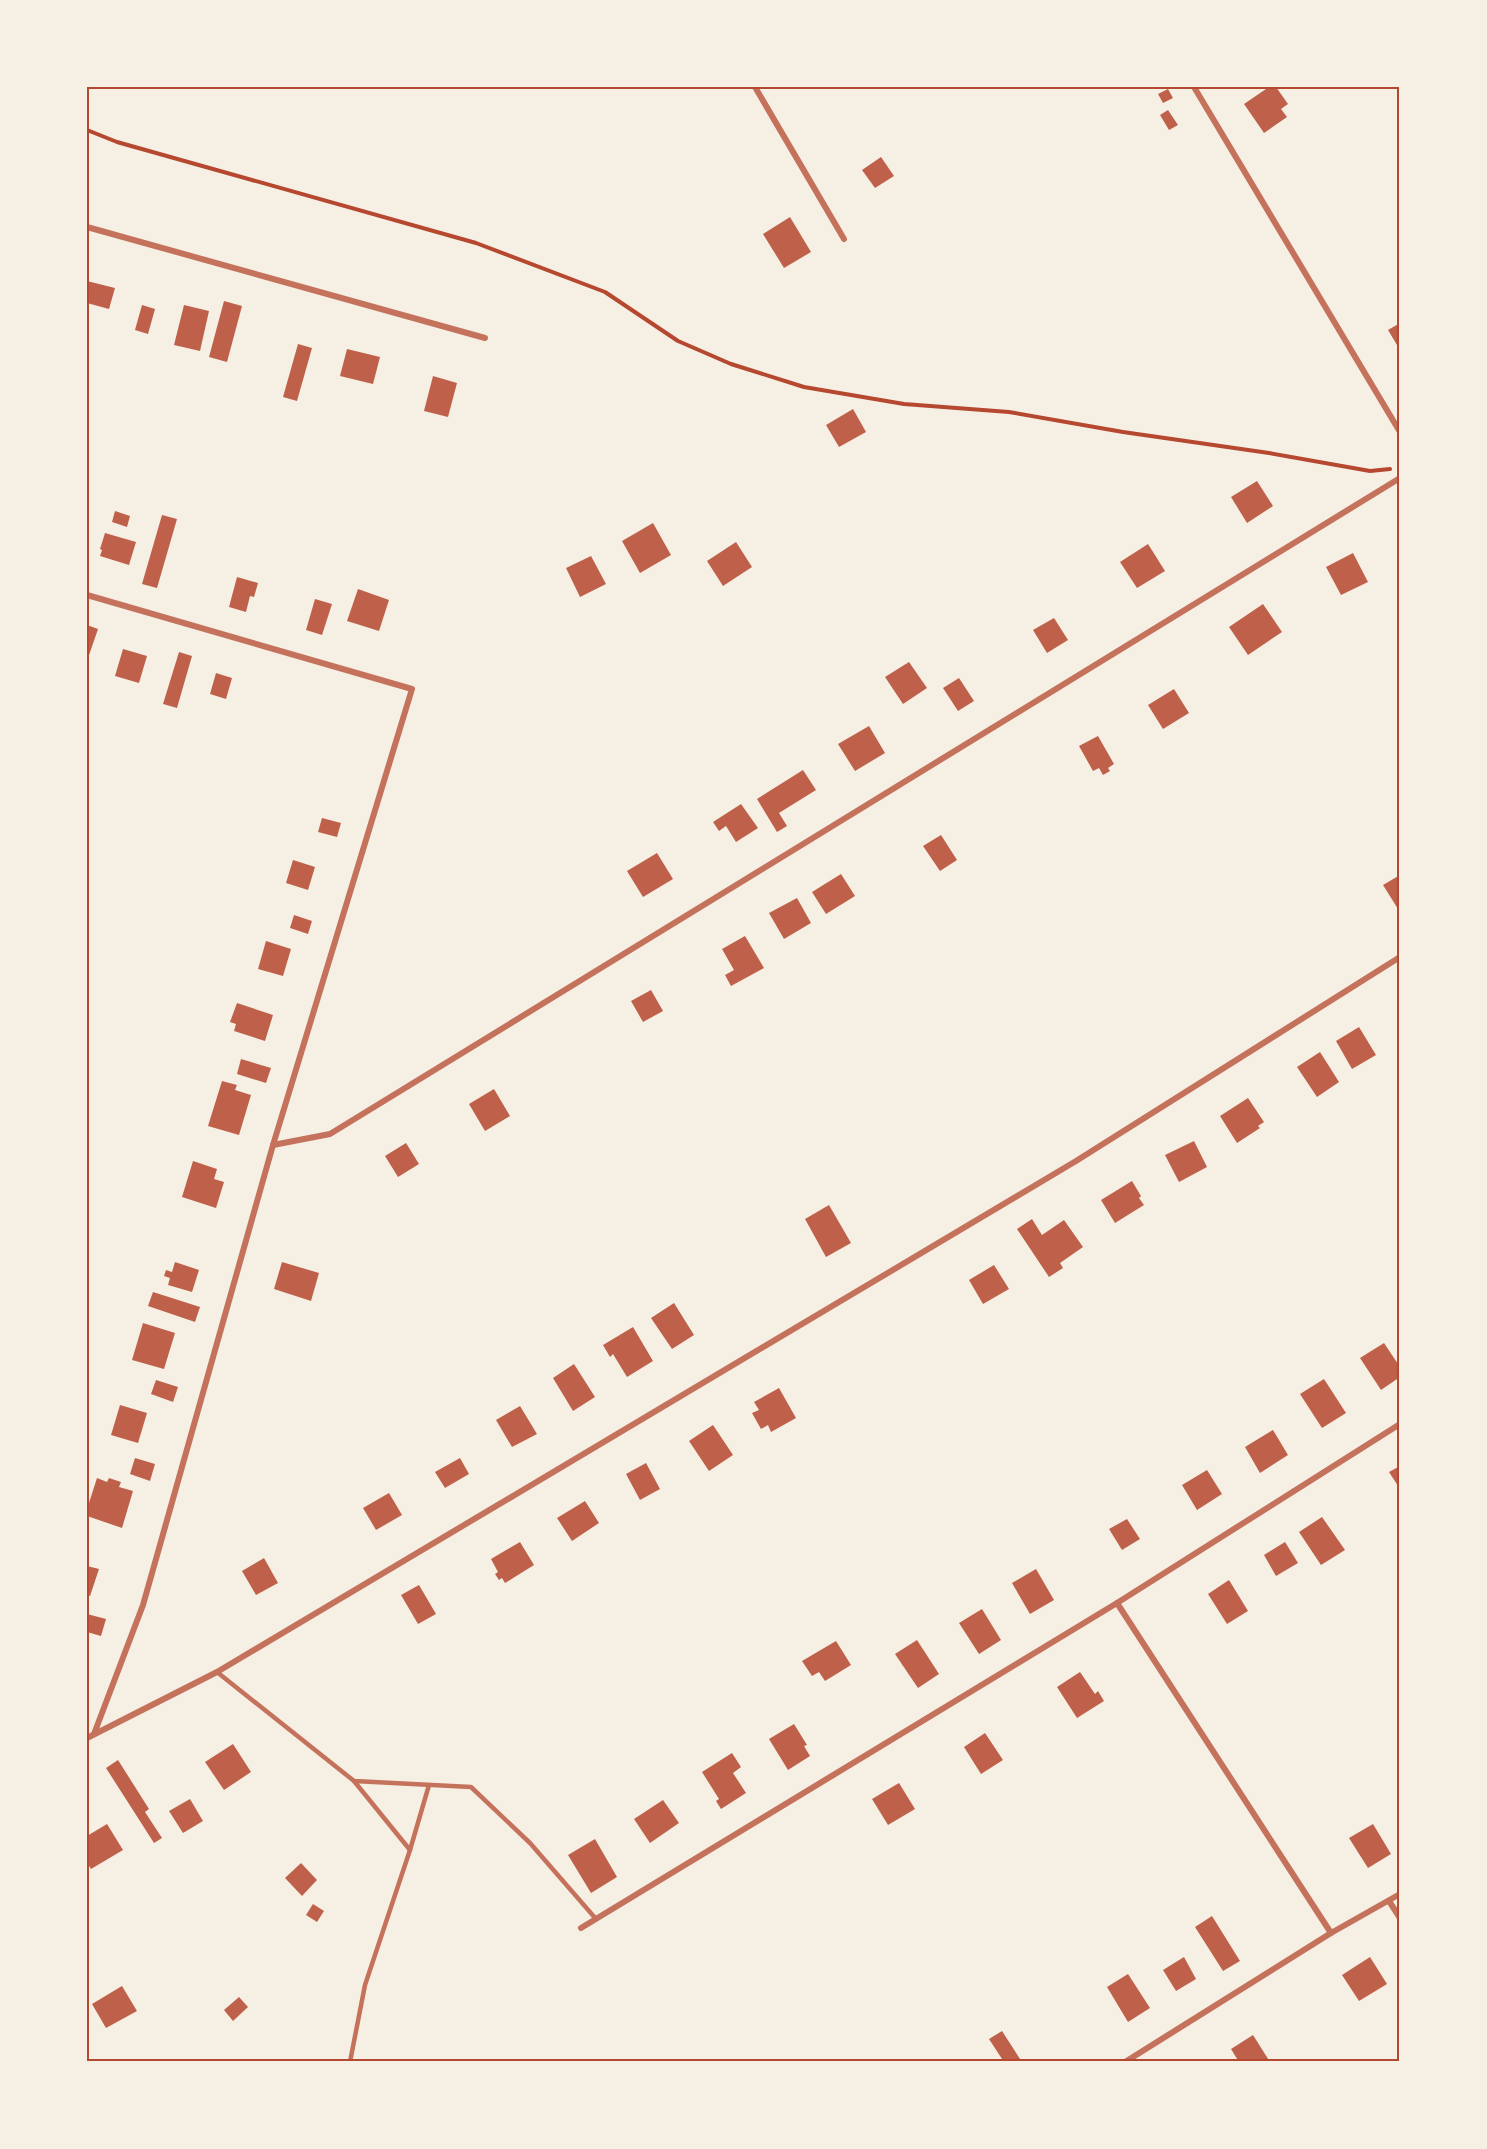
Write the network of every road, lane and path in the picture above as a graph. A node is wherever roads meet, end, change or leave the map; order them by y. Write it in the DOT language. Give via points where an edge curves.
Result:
graph roads {
  1 [pos="754,87"];
  2 [pos="1194,87"];
  3 [pos="87,130"];
  4 [pos="87,227"];
  5 [pos="844,239"];
  6 [pos="485,338"];
  7 [pos="1400,432"];
  8 [pos="1400,468"];
  9 [pos="1400,478"];
  10 [pos="87,595"];
  11 [pos="1400,957"];
  12 [pos="273,1145"];
  13 [pos="1400,1424"];
  14 [pos="1117,1603"];
  15 [pos="217,1672"];
  16 [pos="94,1734"];
  17 [pos="87,1738"];
  18 [pos="354,1781"];
  19 [pos="429,1785"];
  20 [pos="410,1850"];
  21 [pos="1400,1894"];
  22 [pos="1389,1901"];
  23 [pos="1400,1918"];
  24 [pos="596,1919"];
  25 [pos="581,1928"];
  26 [pos="1331,1933"];
  27 [pos="350,2062"];
  28 [pos="1125,2062"];
  1 -- 5 [label="street"];
  2 -- 7 [label="street"];
  3 -- 8 [label="path" via="117,142 476,243 605,292 678,341 720,360 804,387 904,404 1009,412 1370,471"];
  4 -- 6 [label="street"];
  9 -- 12 [label="street" via="330,1134"];
  10 -- 12 [label="street" via="412,689"];
  11 -- 15 [label="street" via="1076,1161"];
  12 -- 16 [label="street" via="142,1605"];
  13 -- 14 [label="street"];
  14 -- 24 [label="street"];
  14 -- 26 [label="street"];
  15 -- 16 [label="street"];
  15 -- 18 [label="lane"];
  16 -- 17 [label="street"];
  18 -- 19 [label="lane"];
  18 -- 20 [label="lane"];
  19 -- 20 [label="lane"];
  19 -- 24 [label="lane" via="471,1787 530,1843"];
  20 -- 27 [label="lane" via="365,1985"];
  21 -- 22 [label="street"];
  22 -- 23 [label="street"];
  22 -- 26 [label="street"];
  24 -- 25 [label="street"];
  26 -- 28 [label="street"];
}
